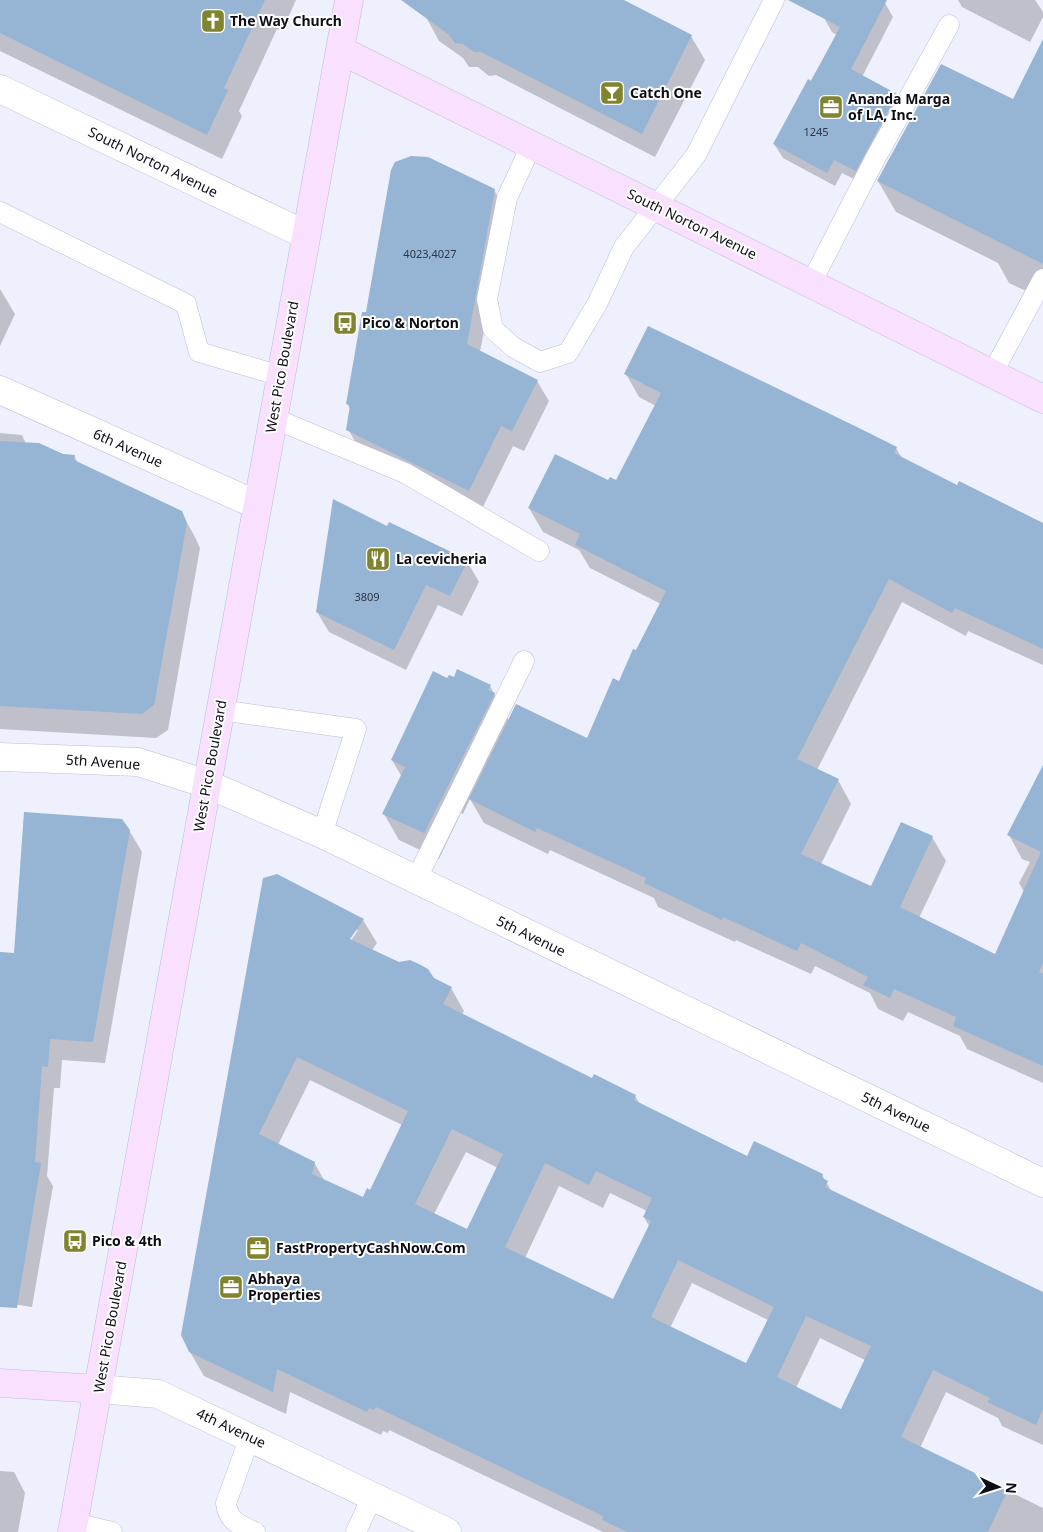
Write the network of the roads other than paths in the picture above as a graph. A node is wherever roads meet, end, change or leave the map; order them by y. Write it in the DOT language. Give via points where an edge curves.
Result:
graph roads {
  1 [pos="349,0"];
  2 [pos="774,0"];
  3 [pos="949,25"];
  4 [pos="340,50"];
  5 [pos="0,89"];
  6 [pos="531,146"];
  7 [pos="654,206"];
  8 [pos="0,212"];
  9 [pos="306,235"];
  10 [pos="1043,279"];
  11 [pos="811,283"];
  12 [pos="992,374"];
  13 [pos="281,376"];
  14 [pos="0,390"];
  15 [pos="1043,399"];
  16 [pos="273,418"];
  17 [pos="257,505"];
  18 [pos="539,551"];
  19 [pos="524,661"];
  20 [pos="220,710"];
  21 [pos="0,757"];
  22 [pos="207,784"];
  23 [pos="322,834"];
  24 [pos="416,880"];
  25 [pos="1043,1183"];
  26 [pos="0,1383"];
  27 [pos="99,1389"];
  28 [pos="250,1437"];
  29 [pos="372,1497"];
  30 [pos="231,1527"];
  31 [pos="73,1528"];
  32 [pos="112,1532"];
  33 [pos="254,1532"];
  34 [pos="356,1532"];
  35 [pos="447,1532"];
  1 -- 4 [label="main road, West Pico Boulevard"];
  2 -- 7 [label="lane" via="696,155"];
  3 -- 11 [label="lane"];
  4 -- 6 [label="main road, South Norton Avenue"];
  4 -- 9 [label="main road, West Pico Boulevard"];
  5 -- 9 [label="street, South Norton Avenue"];
  6 -- 7 [label="main road, South Norton Avenue"];
  6 -- 7 [label="lane" via="507,198 487,299 493,329 513,347 540,362 568,353 597,304 624,246"];
  7 -- 11 [label="main road, South Norton Avenue"];
  8 -- 13 [label="lane" via="186,304 199,352"];
  9 -- 13 [label="main road, West Pico Boulevard"];
  10 -- 12 [label="lane"];
  11 -- 12 [label="main road, South Norton Avenue"];
  12 -- 15 [label="main road, South Norton Avenue"];
  13 -- 16 [label="main road, West Pico Boulevard"];
  14 -- 17 [label="street, 6th Avenue"];
  16 -- 17 [label="main road, West Pico Boulevard"];
  16 -- 18 [label="lane" via="405,473"];
  17 -- 20 [label="main road, West Pico Boulevard"];
  19 -- 24 [label="lane"];
  20 -- 22 [label="main road, West Pico Boulevard"];
  20 -- 23 [label="lane" via="356,729"];
  21 -- 22 [label="street, 5th Avenue" via="138,762"];
  22 -- 23 [label="street, 5th Avenue"];
  22 -- 27 [label="main road, West Pico Boulevard"];
  23 -- 24 [label="street, 5th Avenue"];
  24 -- 25 [label="street, 5th Avenue"];
  26 -- 27 [label="main road, 4th Avenue"];
  27 -- 28 [label="street, 4th Avenue" via="158,1394"];
  27 -- 31 [label="main road, West Pico Boulevard"];
  28 -- 29 [label="street, 4th Avenue"];
  28 -- 30 [label="lane" via="226,1503"];
  29 -- 34 [label="lane"];
  29 -- 35 [label="street, 4th Avenue"];
  30 -- 33 [label="lane"];
  31 -- 32 [label="lane"];
}
